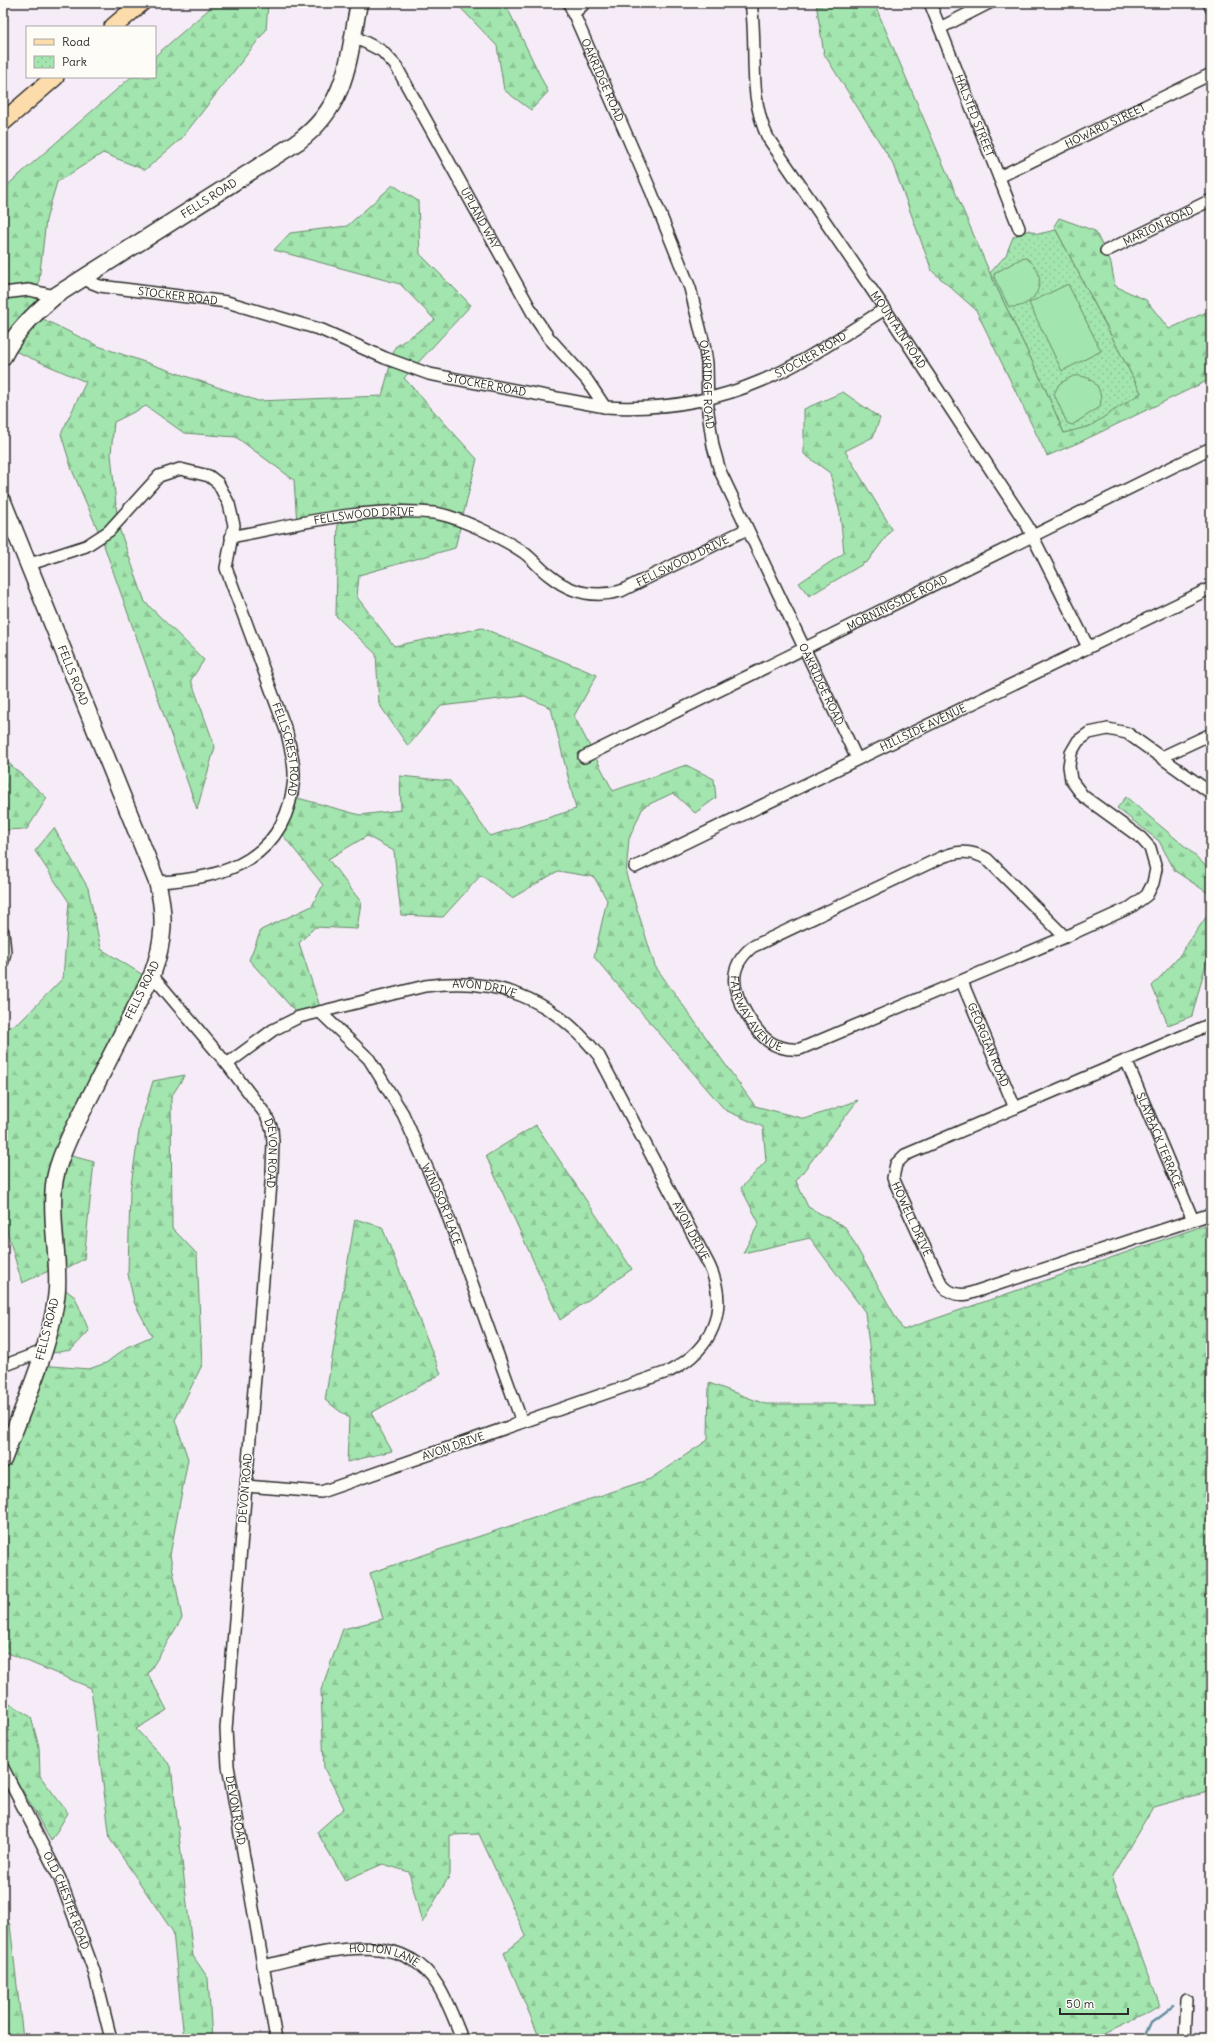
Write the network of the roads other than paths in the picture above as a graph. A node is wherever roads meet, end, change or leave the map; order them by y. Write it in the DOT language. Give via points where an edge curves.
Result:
graph roads {
  1 [pos="141,3"];
  2 [pos="359,3"];
  3 [pos="569,3"];
  4 [pos="585,3"];
  5 [pos="751,3"];
  6 [pos="930,3"];
  7 [pos="989,3"];
  8 [pos="1209,3"];
  9 [pos="1211,8"];
  10 [pos="573,14"];
  11 [pos="114,26"];
  12 [pos="940,28"];
  13 [pos="353,36"];
  14 [pos="1211,74"];
  15 [pos="54,78"];
  16 [pos="3,122"];
  17 [pos="999,177"];
  18 [pos="1211,200"];
  19 [pos="1019,228"];
  20 [pos="1106,251"];
  21 [pos="80,278"];
  22 [pos="3,293"];
  23 [pos="55,296"];
  24 [pos="885,309"];
  25 [pos="3,357"];
  26 [pos="708,398"];
  27 [pos="606,407"];
  28 [pos="1211,448"];
  29 [pos="3,502"];
  30 [pos="747,529"];
  31 [pos="1032,536"];
  32 [pos="231,537"];
  33 [pos="27,565"];
  34 [pos="1211,588"];
  35 [pos="1088,647"];
  36 [pos="804,648"];
  37 [pos="1211,734"];
  38 [pos="584,757"];
  39 [pos="1162,757"];
  40 [pos="857,759"];
  41 [pos="1211,793"];
  42 [pos="635,867"];
  43 [pos="157,882"];
  44 [pos="3,932"];
  45 [pos="1065,937"];
  46 [pos="3,961"];
  47 [pos="152,975"];
  48 [pos="962,982"];
  49 [pos="320,1012"];
  50 [pos="1211,1024"];
  51 [pos="1126,1060"];
  52 [pos="227,1064"];
  53 [pos="1015,1108"];
  54 [pos="1211,1214"];
  55 [pos="1194,1220"];
  56 [pos="43,1351"];
  57 [pos="3,1366"];
  58 [pos="522,1422"];
  59 [pos="3,1460"];
  60 [pos="246,1486"];
  61 [pos="3,1768"];
  62 [pos="264,1966"];
  63 [pos="1187,2000"];
  64 [pos="111,2039"];
  65 [pos="276,2039"];
  66 [pos="462,2039"];
  67 [pos="1185,2039"];
  1 -- 11 [label="main road"];
  2 -- 13 [label="street, FELLS ROAD"];
  3 -- 10 [label="street, OAKRIDGE ROAD"];
  4 -- 10 [label="street"];
  5 -- 24 [label="street, MOUNTAIN ROAD" via="755,98 763,129"];
  6 -- 12 [label="street, HALSTED STREET"];
  7 -- 12 [label="street"];
  8 -- 9 [label="street"];
  10 -- 26 [label="street, OAKRIDGE ROAD" via="651,191 690,288 706,357"];
  12 -- 17 [label="street, HALSTED STREET"];
  13 -- 21 [label="street, FELLS ROAD" via="344,79 337,97 327,115 313,130"];
  13 -- 27 [label="street, UPLAND WAY" via="378,48 396,66 536,319"];
  14 -- 17 [label="street, HOWARD STREET"];
  15 -- 16 [label="main road"];
  17 -- 19 [label="street, HALSTED STREET"];
  18 -- 20 [label="street, MARION ROAD"];
  21 -- 23 [label="street, FELLS ROAD"];
  21 -- 27 [label="street, STOCKER ROAD" via="100,286 227,302 322,330 429,374"];
  22 -- 23 [label="street" via="29,290"];
  23 -- 25 [label="street, FELLS ROAD" via="24,326"];
  24 -- 26 [label="street, STOCKER ROAD" via="781,372"];
  24 -- 31 [label="street, MOUNTAIN ROAD"];
  26 -- 27 [label="street, STOCKER ROAD" via="660,406"];
  26 -- 30 [label="street, OAKRIDGE ROAD" via="716,457"];
  28 -- 31 [label="street, MORNINGSIDE ROAD"];
  29 -- 33 [label="street, FELLS ROAD"];
  30 -- 32 [label="street, FELLSWOOD DRIVE" via="620,591 603,594 571,589 550,576 514,546 466,523 435,514 370,513 294,524"];
  30 -- 36 [label="street, OAKRIDGE ROAD"];
  31 -- 35 [label="street, MOUNTAIN ROAD"];
  31 -- 36 [label="street, MORNINGSIDE ROAD"];
  32 -- 33 [label="street" via="233,518 218,483 209,476 180,469 159,476 109,530 86,546"];
  32 -- 43 [label="street, FELLSCREST ROAD" via="226,568 293,760 294,778 290,800 276,835 248,861 232,869 192,879"];
  33 -- 43 [label="street, FELLS ROAD"];
  34 -- 35 [label="street, HILLSIDE AVENUE"];
  35 -- 40 [label="street, HILLSIDE AVENUE"];
  36 -- 38 [label="street, MORNINGSIDE ROAD"];
  36 -- 40 [label="street, OAKRIDGE ROAD"];
  37 -- 39 [label="street"];
  39 -- 41 [label="street, FAIRWAY AVENUE"];
  39 -- 45 [label="street, FAIRWAY AVENUE" via="1128,733 1115,729 1089,733 1074,747 1069,766 1074,786 1083,796 1146,843 1153,855 1156,869 1151,889 1137,904"];
  40 -- 42 [label="street, HILLSIDE AVENUE"];
  43 -- 47 [label="street, FELLS ROAD" via="162,901 164,927"];
  44 -- 46 [label="street"];
  45 -- 48 [label="street, FAIRWAY AVENUE"];
  45 -- 48 [label="street, FAIRWAY AVENUE" via="987,859 973,853 958,851 938,858 752,947 738,964 734,985 738,999 759,1034 771,1044 792,1050 814,1044"];
  47 -- 52 [label="street, DEVON ROAD"];
  47 -- 56 [label="street, FELLS ROAD" via="60,1159 54,1184 53,1206 57,1288"];
  48 -- 53 [label="street, GEORGIAN ROAD"];
  49 -- 52 [label="street, AVON DRIVE" via="272,1030"];
  49 -- 58 [label="street, WINDSOR PLACE" via="369,1059 403,1114 444,1208"];
  49 -- 58 [label="street, AVON DRIVE" via="425,986 461,983 479,984 508,991 549,1009 576,1029 599,1056 710,1265 718,1296 716,1319 707,1341 691,1359 670,1371"];
  50 -- 51 [label="street, HOWELL DRIVE"];
  51 -- 53 [label="street, HOWELL DRIVE"];
  51 -- 55 [label="street, SLAYBACK TERRACE"];
  52 -- 60 [label="street, DEVON ROAD" via="266,1115 272,1129 273,1142"];
  53 -- 55 [label="street, HOWELL DRIVE" via="905,1155 894,1168 894,1183 940,1281 949,1292 958,1295 968,1294"];
  54 -- 55 [label="street, HOWELL DRIVE"];
  56 -- 57 [label="street"];
  56 -- 59 [label="street, FELLS ROAD"];
  58 -- 60 [label="street, AVON DRIVE" via="321,1492"];
  60 -- 62 [label="street, DEVON ROAD" via="226,1729 228,1766"];
  61 -- 64 [label="street, OLD CHESTER ROAD" via="60,1879 94,1971"];
  62 -- 65 [label="street, DEVON ROAD"];
  62 -- 66 [label="street, HOLTON LANE" via="364,1947 396,1952 421,1965 438,1985"];
  63 -- 67 [label="street"];
}
